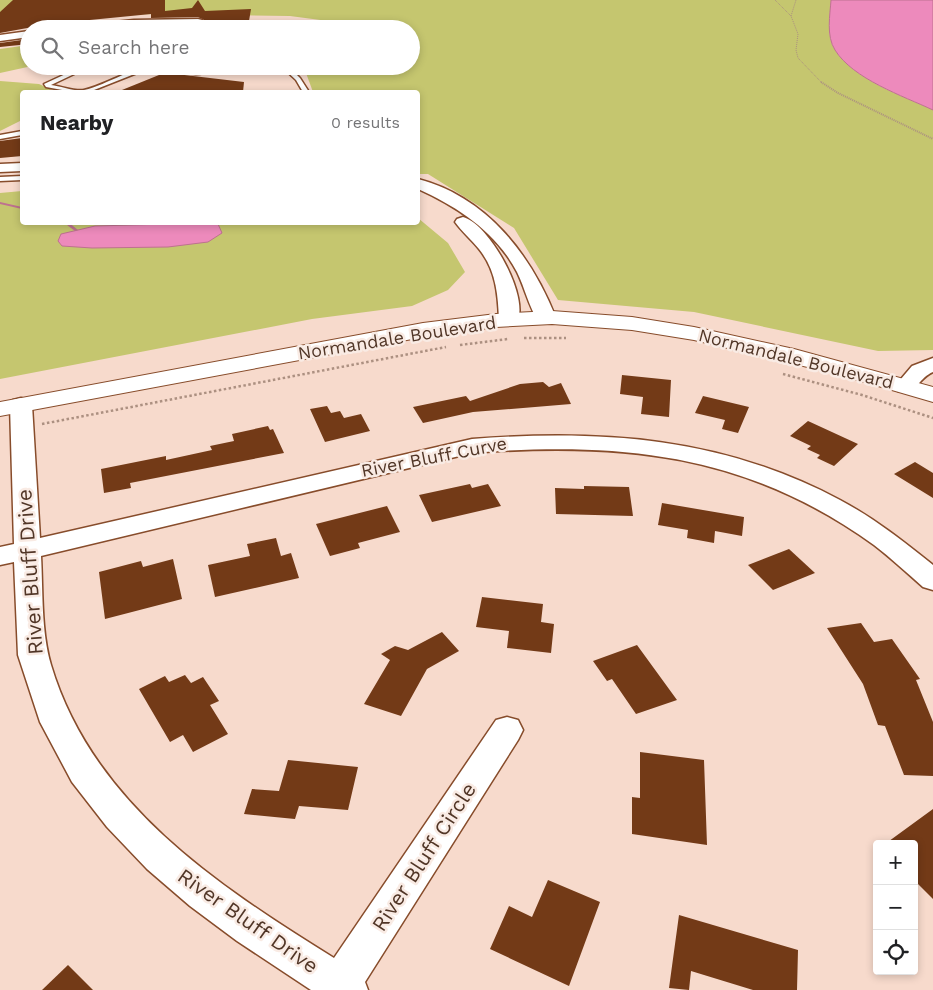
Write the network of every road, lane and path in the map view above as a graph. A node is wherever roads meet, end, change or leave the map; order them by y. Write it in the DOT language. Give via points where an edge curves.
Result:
graph roads {
  1 [pos="775,0"];
  2 [pos="796,0"];
  3 [pos="791,16"];
  4 [pos="20,35"];
  5 [pos="0,38"];
  6 [pos="68,75"];
  7 [pos="128,75"];
  8 [pos="294,75"];
  9 [pos="69,90"];
  10 [pos="90,90"];
  11 [pos="305,90"];
  12 [pos="20,133"];
  13 [pos="0,137"];
  14 [pos="933,139"];
  15 [pos="0,168"];
  16 [pos="20,168"];
  17 [pos="20,178"];
  18 [pos="0,179"];
  19 [pos="420,185"];
  20 [pos="420,197"];
  21 [pos="546,318"];
  22 [pos="512,329"];
  23 [pos="524,338"];
  24 [pos="573,338"];
  25 [pos="457,345"];
  26 [pos="448,346"];
  27 [pos="933,364"];
  28 [pos="775,372"];
  29 [pos="906,386"];
  30 [pos="933,395"];
  31 [pos="14,414"];
  32 [pos="933,418"];
  33 [pos="14,552"];
  34 [pos="933,580"];
  35 [pos="508,730"];
  36 [pos="342,988"];
  1 -- 3 [label="path"];
  2 -- 3 [label="path"];
  3 -- 14 [label="path" via="798,34 798,58 822,83"];
  4 -- 5 [label="street"];
  6 -- 9 [label="lane" via="47,84"];
  7 -- 10 [label="lane"];
  8 -- 11 [label="lane"];
  12 -- 13 [label="lane"];
  15 -- 16 [label="street"];
  17 -- 18 [label="lane"];
  19 -- 21 [label="street" via="446,195 485,220 511,246"];
  20 -- 22 [label="street" via="462,221 486,245 501,268 508,289"];
  21 -- 22 [label="street, Normandale Boulevard"];
  21 -- 29 [label="street, Normandale Boulevard" via="609,321 698,334"];
  22 -- 25 [label="path"];
  22 -- 31 [label="street, Normandale Boulevard" via="422,330"];
  23 -- 24 [label="path"];
  26 -- 31 [label="path"];
  27 -- 29 [label="street, Normandale Boulevard" via="919,370"];
  28 -- 32 [label="path"];
  29 -- 30 [label="street"];
  31 -- 33 [label="street, River Bluff Drive"];
  33 -- 34 [label="street, River Bluff Curve" via="472,446 524,440 576,440 682,452 776,480 822,500 867,526"];
  33 -- 36 [label="street, River Bluff Drive" via="30,612 36,664 53,718 84,773 128,828 186,880"];
  35 -- 36 [label="street, River Bluff Circle"];
}
